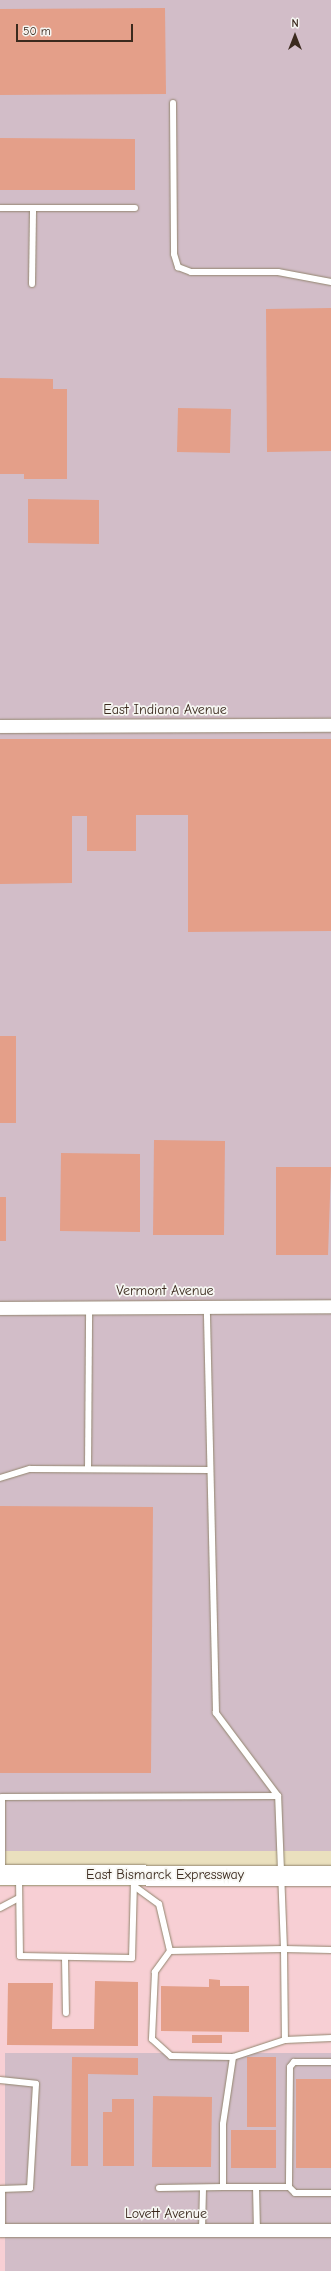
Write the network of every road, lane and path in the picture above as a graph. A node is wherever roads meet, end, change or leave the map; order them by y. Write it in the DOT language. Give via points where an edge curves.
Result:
graph roads {
  1 [pos="173,103"];
  2 [pos="0,208"];
  3 [pos="33,208"];
  4 [pos="135,208"];
  5 [pos="331,282"];
  6 [pos="32,284"];
  7 [pos="331,725"];
  8 [pos="0,726"];
  9 [pos="207,1306"];
  10 [pos="331,1306"];
  11 [pos="89,1307"];
  12 [pos="0,1308"];
  13 [pos="88,1469"];
  14 [pos="210,1470"];
  15 [pos="0,1478"];
  16 [pos="278,1796"];
  17 [pos="7,1875"];
  18 [pos="280,1876"];
  19 [pos="331,1876"];
  20 [pos="134,1881"];
  21 [pos="19,1898"];
  22 [pos="0,1908"];
  23 [pos="284,1949"];
  24 [pos="331,1950"];
  25 [pos="170,1951"];
  26 [pos="65,1958"];
  27 [pos="66,2013"];
  28 [pos="331,2038"];
  29 [pos="285,2040"];
  30 [pos="233,2057"];
  31 [pos="331,2062"];
  32 [pos="0,2080"];
  33 [pos="224,2187"];
  34 [pos="256,2187"];
  35 [pos="289,2187"];
  36 [pos="159,2188"];
  37 [pos="203,2188"];
  38 [pos="1,2189"];
  39 [pos="331,2193"];
  40 [pos="1,2230"];
  41 [pos="202,2230"];
  42 [pos="257,2230"];
  43 [pos="331,2230"];
  1 -- 5 [label="lane" via="174,254 178,267 191,272 278,272"];
  2 -- 3 [label="lane"];
  3 -- 4 [label="lane"];
  3 -- 6 [label="lane"];
  7 -- 8 [label="street, East Indiana Avenue"];
  9 -- 10 [label="street, Vermont Avenue"];
  9 -- 11 [label="street, Vermont Avenue"];
  9 -- 14 [label="lane"];
  11 -- 12 [label="street, Vermont Avenue"];
  11 -- 13 [label="lane"];
  13 -- 14 [label="lane"];
  13 -- 15 [label="lane" via="30,1469"];
  14 -- 16 [label="lane" via="216,1713"];
  16 -- 17 [label="lane" via="2,1797"];
  16 -- 18 [label="lane"];
  17 -- 20 [label="main road, East Bismarck Expressway"];
  17 -- 21 [label="lane"];
  18 -- 19 [label="main road, East Bismarck Expressway"];
  18 -- 20 [label="main road, East Bismarck Expressway"];
  18 -- 23 [label="lane"];
  20 -- 25 [label="lane" via="159,1904"];
  20 -- 26 [label="lane" via="132,1958"];
  21 -- 22 [label="lane"];
  21 -- 26 [label="lane" via="20,1956"];
  23 -- 24 [label="lane"];
  23 -- 25 [label="lane"];
  23 -- 29 [label="lane"];
  25 -- 30 [label="lane" via="155,1972 152,2039 171,2056"];
  26 -- 27 [label="lane"];
  28 -- 29 [label="lane"];
  29 -- 30 [label="lane"];
  30 -- 33 [label="lane" via="223,2124"];
  31 -- 35 [label="lane" via="294,2062 290,2067"];
  32 -- 38 [label="lane" via="36,2084 30,2188"];
  33 -- 34 [label="lane"];
  33 -- 37 [label="lane"];
  34 -- 35 [label="lane"];
  34 -- 42 [label="lane"];
  35 -- 39 [label="lane" via="295,2193"];
  36 -- 37 [label="lane"];
  37 -- 41 [label="lane"];
  38 -- 40 [label="lane"];
  40 -- 41 [label="street, Lovett Avenue"];
  41 -- 42 [label="street, Lovett Avenue"];
  42 -- 43 [label="street, Lovett Avenue"];
}
